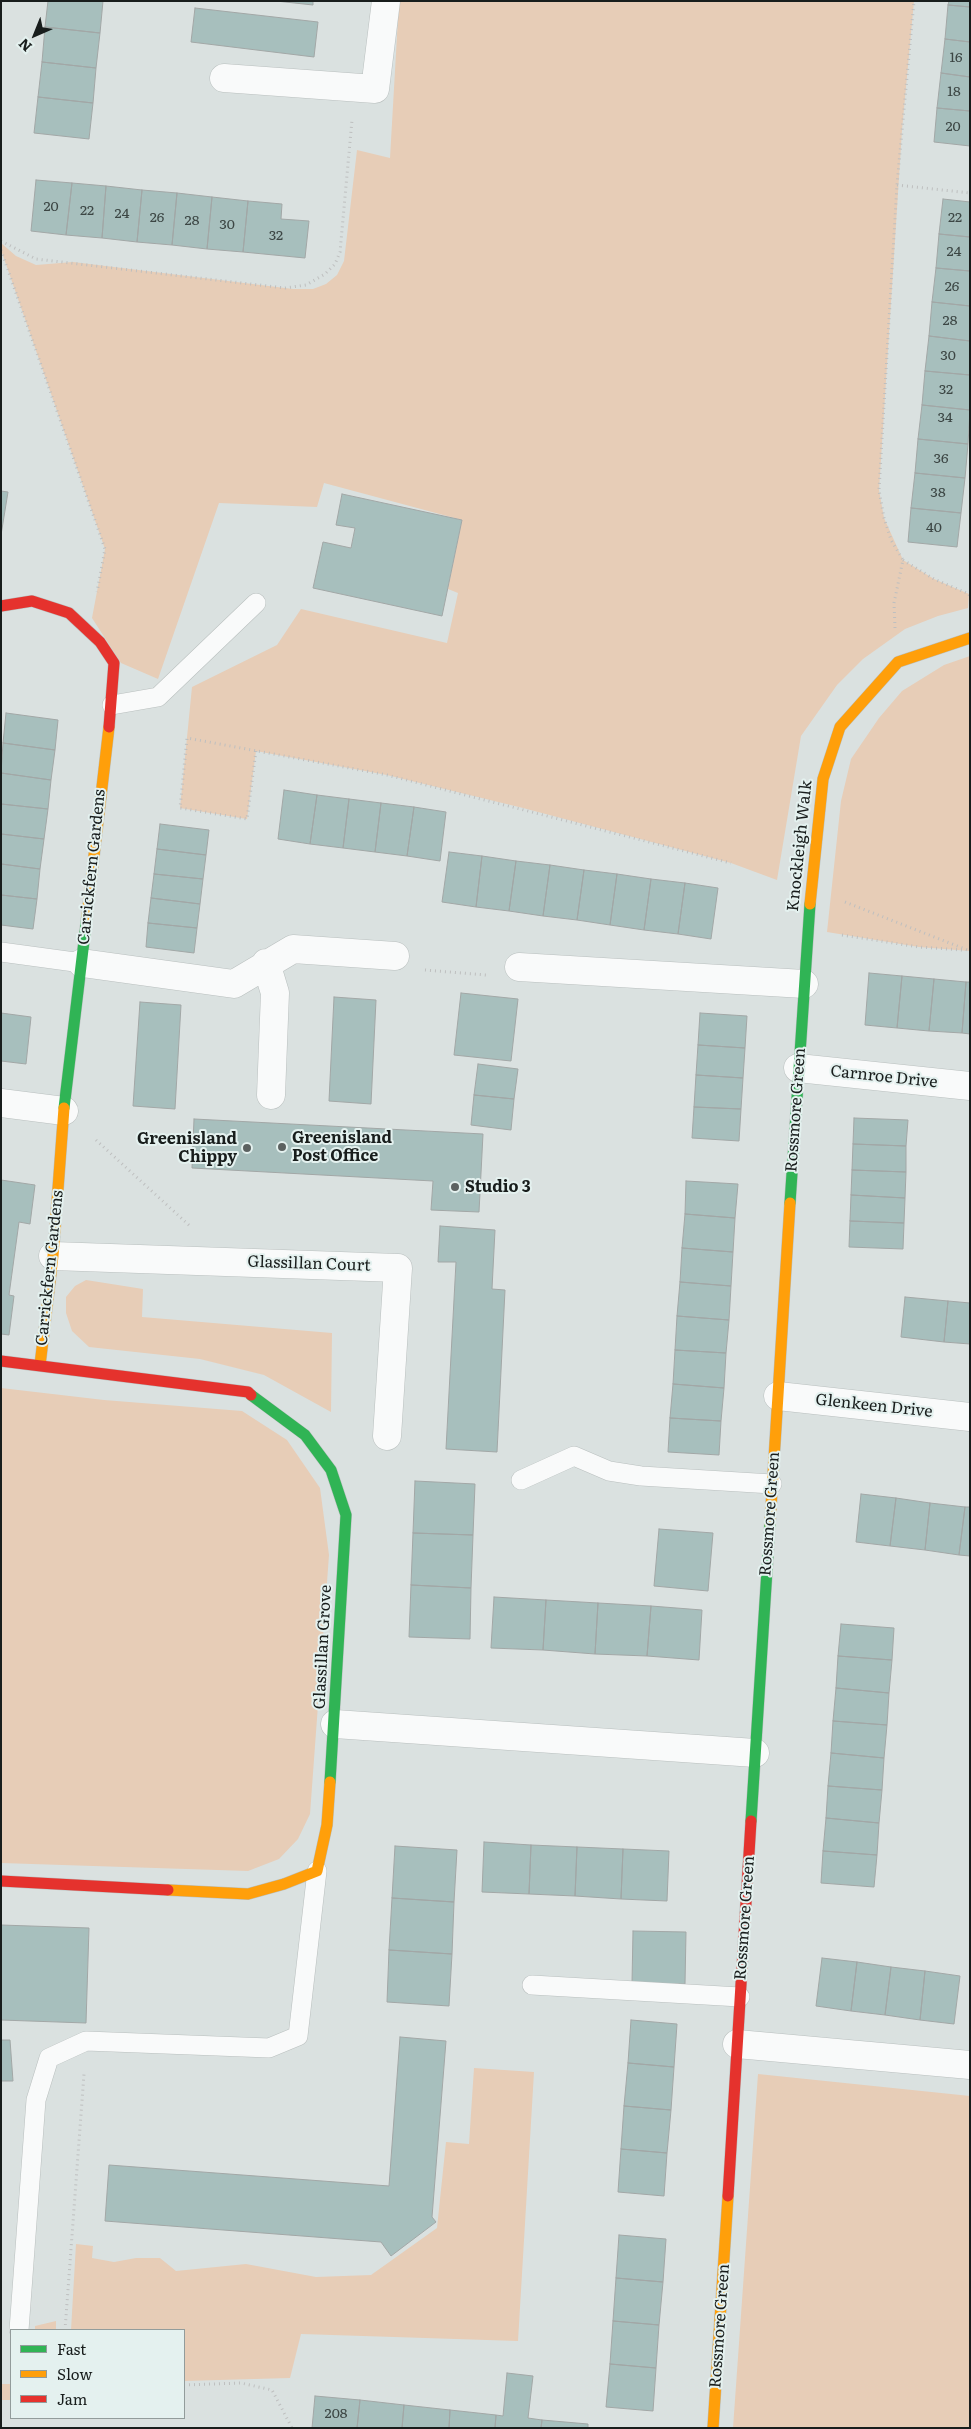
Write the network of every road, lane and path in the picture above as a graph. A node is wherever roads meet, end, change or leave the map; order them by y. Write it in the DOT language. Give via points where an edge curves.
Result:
graph roads {
  1 [pos="386,1"];
  2 [pos="914,1"];
  3 [pos="224,78"];
  4 [pos="355,87"];
  5 [pos="897,185"];
  6 [pos="970,192"];
  7 [pos="1,242"];
  8 [pos="1,250"];
  9 [pos="902,560"];
  10 [pos="970,598"];
  11 [pos="256,603"];
  12 [pos="1,606"];
  13 [pos="89,632"];
  14 [pos="895,636"];
  15 [pos="970,638"];
  16 [pos="112,705"];
  17 [pos="256,751"];
  18 [pos="731,863"];
  19 [pos="839,900"];
  20 [pos="836,934"];
  21 [pos="968,951"];
  22 [pos="1,952"];
  23 [pos="395,956"];
  24 [pos="82,964"];
  25 [pos="266,964"];
  26 [pos="519,966"];
  27 [pos="804,984"];
  28 [pos="798,1068"];
  29 [pos="970,1086"];
  30 [pos="271,1095"];
  31 [pos="1,1103"];
  32 [pos="64,1111"];
  33 [pos="53,1256"];
  34 [pos="228,1261"];
  35 [pos="1,1361"];
  36 [pos="40,1365"];
  37 [pos="778,1396"];
  38 [pos="970,1417"];
  39 [pos="387,1436"];
  40 [pos="521,1480"];
  41 [pos="772,1484"];
  42 [pos="336,1724"];
  43 [pos="756,1753"];
  44 [pos="317,1871"];
  45 [pos="1,1881"];
  46 [pos="532,1985"];
  47 [pos="740,1997"];
  48 [pos="86,2040"];
  49 [pos="737,2044"];
  50 [pos="970,2065"];
  51 [pos="19,2329"];
  52 [pos="65,2329"];
  53 [pos="185,2385"];
  54 [pos="292,2428"];
  55 [pos="713,2428"];
  1 -- 4 [label="street" via="375,89"];
  2 -- 5 [label="path"];
  3 -- 4 [label="street"];
  4 -- 7 [label="path" via="340,252 335,264 325,274 306,285 285,288 36,258"];
  5 -- 6 [label="path"];
  5 -- 9 [label="path" via="879,490 891,540"];
  8 -- 13 [label="path" via="106,549"];
  9 -- 10 [label="path" via="969,594"];
  9 -- 14 [label="path" via="894,603"];
  11 -- 16 [label="lane" via="158,697"];
  12 -- 13 [label="street, Carrickfern Gardens" via="32,600 69,613"];
  13 -- 16 [label="street, Carrickfern Gardens" via="114,663"];
  15 -- 27 [label="street, Knockleigh Walk" via="898,662 840,727 823,779"];
  16 -- 24 [label="street, Carrickfern Gardens"];
  17 -- 17 [label="path" via="187,738 180,808 247,819"];
  17 -- 18 [label="path" via="387,775"];
  19 -- 21 [label="path"];
  20 -- 21 [label="path" via="919,948"];
  22 -- 24 [label="lane"];
  23 -- 25 [label="street" via="293,949"];
  23 -- 26 [label="path" via="420,969 504,977"];
  24 -- 25 [label="street" via="234,984"];
  24 -- 32 [label="street, Carrickfern Gardens"];
  25 -- 30 [label="street" via="275,993"];
  26 -- 27 [label="street"];
  27 -- 28 [label="street, Rossmore Green"];
  28 -- 29 [label="street, Carnroe Drive"];
  28 -- 37 [label="street, Rossmore Green"];
  31 -- 32 [label="street"];
  32 -- 33 [label="street, Carrickfern Gardens"];
  32 -- 34 [label="path"];
  33 -- 34 [label="street, Glassillan Court"];
  33 -- 36 [label="street, Carrickfern Gardens"];
  34 -- 39 [label="street, Glassillan Court" via="398,1268"];
  35 -- 36 [label="street, Glassillan Grove"];
  36 -- 42 [label="street, Glassillan Grove" via="248,1392 305,1435 331,1470 346,1514"];
  37 -- 38 [label="street, Glenkeen Drive"];
  37 -- 41 [label="street, Rossmore Green"];
  40 -- 41 [label="lane" via="574,1456 609,1471 641,1476"];
  41 -- 43 [label="street, Rossmore Green"];
  42 -- 43 [label="street"];
  42 -- 44 [label="street, Glassillan Grove" via="327,1825"];
  43 -- 47 [label="street, Rossmore Green"];
  44 -- 45 [label="street" via="248,1894"];
  44 -- 48 [label="lane" via="298,2036 269,2048"];
  46 -- 47 [label="lane"];
  47 -- 49 [label="street, Rossmore Green"];
  48 -- 51 [label="lane" via="49,2058 36,2100"];
  48 -- 52 [label="path"];
  49 -- 50 [label="street"];
  49 -- 55 [label="street, Rossmore Green"];
  53 -- 54 [label="path" via="241,2383 272,2390"];
}
